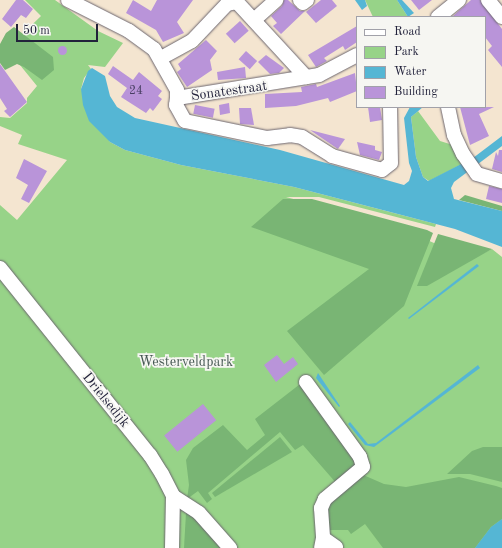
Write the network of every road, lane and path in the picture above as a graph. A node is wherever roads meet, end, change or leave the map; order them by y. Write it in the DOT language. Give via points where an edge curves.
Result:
graph roads {
  1 [pos="68,0"];
  2 [pos="276,0"];
  3 [pos="300,0"];
  4 [pos="307,0"];
  5 [pos="460,0"];
  6 [pos="488,0"];
  7 [pos="236,1"];
  8 [pos="439,16"];
  9 [pos="502,17"];
  10 [pos="254,20"];
  11 [pos="356,56"];
  12 [pos="161,58"];
  13 [pos="306,77"];
  14 [pos="177,98"];
  15 [pos="390,108"];
  16 [pos="448,108"];
  17 [pos="502,181"];
  18 [pos="0,268"];
  19 [pos="306,382"];
  20 [pos="173,496"];
  21 [pos="322,543"];
  22 [pos="336,547"];
  23 [pos="172,548"];
  24 [pos="230,548"];
  1 -- 12 [label="street, Sonatestraat" via="129,31 149,45"];
  2 -- 10 [label="street"];
  3 -- 4 [label="street" via="303,3"];
  5 -- 8 [label="street"];
  6 -- 9 [label="street"];
  7 -- 10 [label="street"];
  7 -- 12 [label="street" via="227,4 192,41"];
  10 -- 13 [label="street"];
  11 -- 13 [label="street, Sonatestraat" via="319,75"];
  12 -- 14 [label="street, Sonatestraat" via="177,90"];
  13 -- 14 [label="street, Sonatestraat"];
  14 -- 15 [label="street" via="178,111 185,121 267,138 290,135 302,137 332,156 382,170 391,163"];
  16 -- 17 [label="street" via="454,135 477,174"];
  18 -- 20 [label="street, Drielsedijk" via="150,455"];
  19 -- 21 [label="street" via="356,451 363,467 325,499 321,508"];
  20 -- 23 [label="street"];
  20 -- 24 [label="street" via="199,513"];
  21 -- 22 [label="street"];
}
